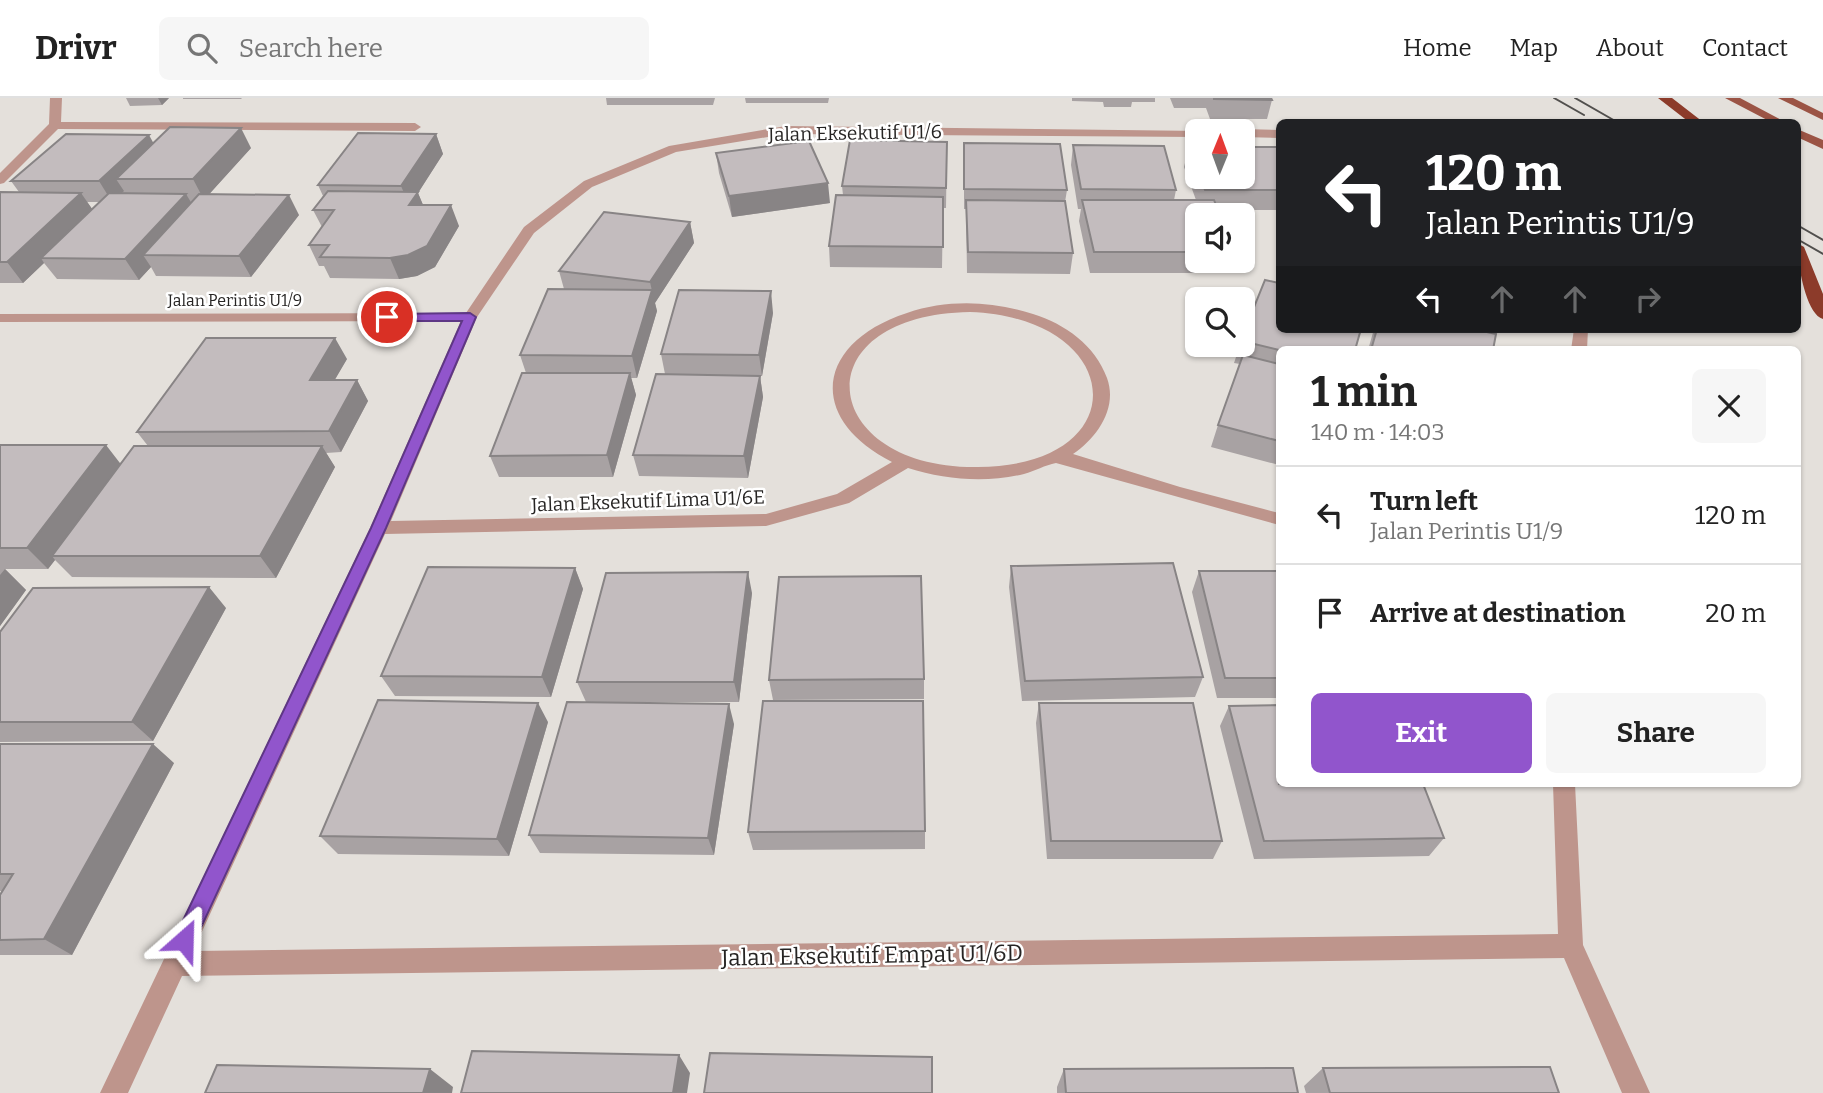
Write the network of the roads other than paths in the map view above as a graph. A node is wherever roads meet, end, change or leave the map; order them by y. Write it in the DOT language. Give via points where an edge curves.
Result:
graph roads {
  1 [pos="56,98"];
  2 [pos="1664,98"];
  3 [pos="1731,98"];
  4 [pos="1784,98"];
  5 [pos="1823,117"];
  6 [pos="1693,119"];
  7 [pos="1773,119"];
  8 [pos="55,125"];
  9 [pos="415,127"];
  10 [pos="1185,133"];
  11 [pos="1255,133"];
  12 [pos="1276,134"];
  13 [pos="1801,134"];
  14 [pos="1823,145"];
  15 [pos="0,180"];
  16 [pos="1801,257"];
  17 [pos="1823,314"];
  18 [pos="470,317"];
  19 [pos="0,318"];
  20 [pos="1057,456"];
  21 [pos="906,462"];
  22 [pos="1276,518"];
  23 [pos="379,528"];
  24 [pos="1564,787"];
  25 [pos="1571,946"];
  26 [pos="173,964"];
  27 [pos="114,1093"];
  28 [pos="1636,1093"];
  1 -- 8 [label="street"];
  2 -- 6 [label="highway"];
  3 -- 7 [label="main road"];
  4 -- 5 [label="main road"];
  8 -- 9 [label="street"];
  8 -- 15 [label="street"];
  10 -- 18 [label="street, Jalan Eksekutif U1/6" via="786,130 673,149 588,184 529,230"];
  11 -- 12 [label="street"];
  13 -- 14 [label="main road"];
  16 -- 17 [label="highway"];
  18 -- 19 [label="street, Jalan Perintis U1/9"];
  18 -- 23 [label="street, Jalan Eksekutif U1/6"];
  20 -- 21 [label="street" via="1023,469 984,474 944,472"];
  20 -- 21 [label="street" via="1086,435 1102,410 1103,383 1091,358 1068,336 1036,320 1000,310 961,308 888,324 861,342 844,366 840,392 848,419 872,443"];
  20 -- 22 [label="street"];
  21 -- 23 [label="street, Jalan Eksekutif Lima U1/6E" via="843,499 766,520"];
  23 -- 26 [label="street, Jalan Eksekutif U1/6"];
  24 -- 25 [label="street"];
  25 -- 26 [label="street, Jalan Eksekutif Empat U1/6D"];
  25 -- 28 [label="street"];
  26 -- 27 [label="street, Jalan Eksekutif U1/6"];
}
